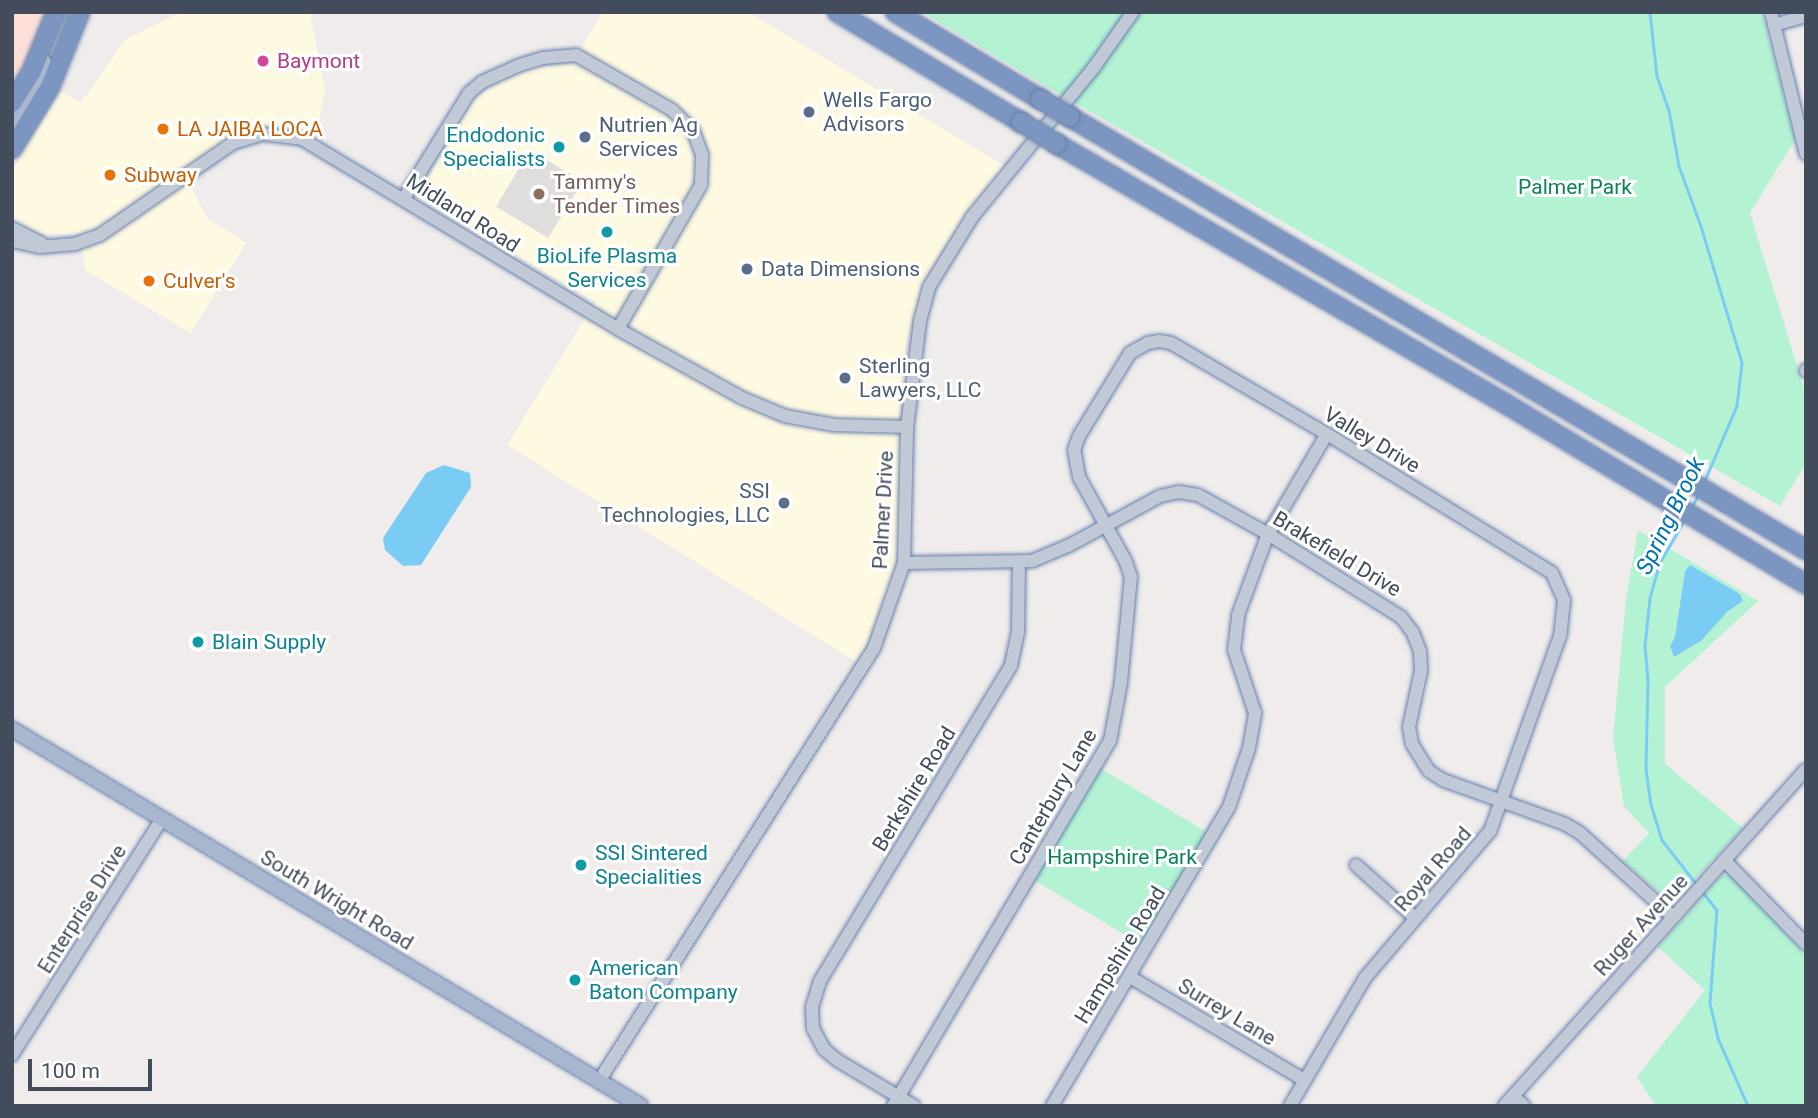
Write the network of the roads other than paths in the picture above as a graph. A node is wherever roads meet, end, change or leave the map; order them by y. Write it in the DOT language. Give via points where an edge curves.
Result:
graph roads {
  1 [pos="80,12"];
  2 [pos="837,12"];
  3 [pos="895,12"];
  4 [pos="1133,12"];
  5 [pos="55,13"];
  6 [pos="1806,16"];
  7 [pos="1773,18"];
  8 [pos="12,103"];
  9 [pos="12,128"];
  10 [pos="12,149"];
  11 [pos="1806,154"];
  12 [pos="404,198"];
  13 [pos="12,228"];
  14 [pos="12,241"];
  15 [pos="48,246"];
  16 [pos="618,330"];
  17 [pos="1148,343"];
  18 [pos="907,427"];
  19 [pos="1327,434"];
  20 [pos="1106,525"];
  21 [pos="1268,534"];
  22 [pos="1806,550"];
  23 [pos="1019,562"];
  24 [pos="904,563"];
  25 [pos="1806,583"];
  26 [pos="1562,593"];
  27 [pos="12,729"];
  28 [pos="1806,770"];
  29 [pos="1503,801"];
  30 [pos="161,820"];
  31 [pos="1724,859"];
  32 [pos="1356,865"];
  33 [pos="1673,917"];
  34 [pos="1415,918"];
  35 [pos="1806,944"];
  36 [pos="1130,977"];
  37 [pos="12,1055"];
  38 [pos="1304,1080"];
  39 [pos="599,1081"];
  40 [pos="896,1101"];
  41 [pos="1509,1101"];
  42 [pos="641,1106"];
  43 [pos="915,1106"];
  44 [pos="1052,1106"];
  45 [pos="1290,1106"];
  46 [pos="1524,1106"];
  1 -- 10 [label="highway" via="50,87"];
  2 -- 25 [label="highway, bridge"];
  3 -- 22 [label="highway, bridge"];
  4 -- 18 [label="street, Palmer Drive" via="972,217 929,287 920,321"];
  5 -- 8 [label="highway" via="31,73"];
  5 -- 9 [label="main road" via="48,53"];
  6 -- 7 [label="street"];
  7 -- 11 [label="street"];
  12 -- 15 [label="street, Midland Road" via="309,141 263,134 233,143 100,235 75,244"];
  12 -- 16 [label="street, Midland Road"];
  12 -- 16 [label="street" via="469,93 520,65 576,55 673,110 694,133 702,155 701,185"];
  13 -- 15 [label="street"];
  14 -- 15 [label="street, Midland Road"];
  16 -- 18 [label="street, Midland Road" via="742,398 785,415 834,425"];
  17 -- 19 [label="street, Valley Drive" via="1171,343"];
  17 -- 20 [label="street, Canterbury Lane" via="1130,353 1074,450 1079,477"];
  18 -- 24 [label="street, Palmer Drive"];
  19 -- 21 [label="street, Hampshire Road"];
  19 -- 26 [label="street, Valley Drive" via="1552,573"];
  20 -- 21 [label="street, Brakefield Drive" via="1160,496 1179,492 1198,495"];
  20 -- 23 [label="street, Brakefield Drive" via="1056,551"];
  20 -- 40 [label="street, Canterbury Lane" via="1125,560 1131,594 1110,741"];
  21 -- 29 [label="street, Brakefield Drive" via="1401,617 1420,651 1421,671 1409,727 1419,759 1443,780"];
  21 -- 36 [label="street, Hampshire Road" via="1234,633 1234,650 1255,713 1249,748 1220,826"];
  23 -- 24 [label="street, Brakefield Drive"];
  23 -- 40 [label="street, Berkshire Road" via="1018,632 1011,665 820,981 811,1007 813,1028 824,1049"];
  24 -- 39 [label="street, Palmer Drive" via="874,648"];
  26 -- 29 [label="street, Royal Road" via="1560,636"];
  27 -- 30 [label="main road, South Wright Road"];
  28 -- 31 [label="street, Ruger Avenue"];
  29 -- 33 [label="street, Brakefield Drive" via="1580,833"];
  29 -- 34 [label="street, Royal Road" via="1481,844"];
  30 -- 37 [label="street, Enterprise Drive"];
  30 -- 39 [label="main road, South Wright Road"];
  31 -- 33 [label="street, Ruger Avenue"];
  31 -- 35 [label="street"];
  32 -- 34 [label="street"];
  33 -- 41 [label="street, Ruger Avenue"];
  34 -- 38 [label="street, Royal Road" via="1365,978"];
  36 -- 38 [label="street, Surrey Lane"];
  36 -- 44 [label="street, Hampshire Road"];
  38 -- 45 [label="street, Royal Road"];
  39 -- 42 [label="main road, South Wright Road"];
  40 -- 43 [label="street"];
  41 -- 46 [label="street"];
}
